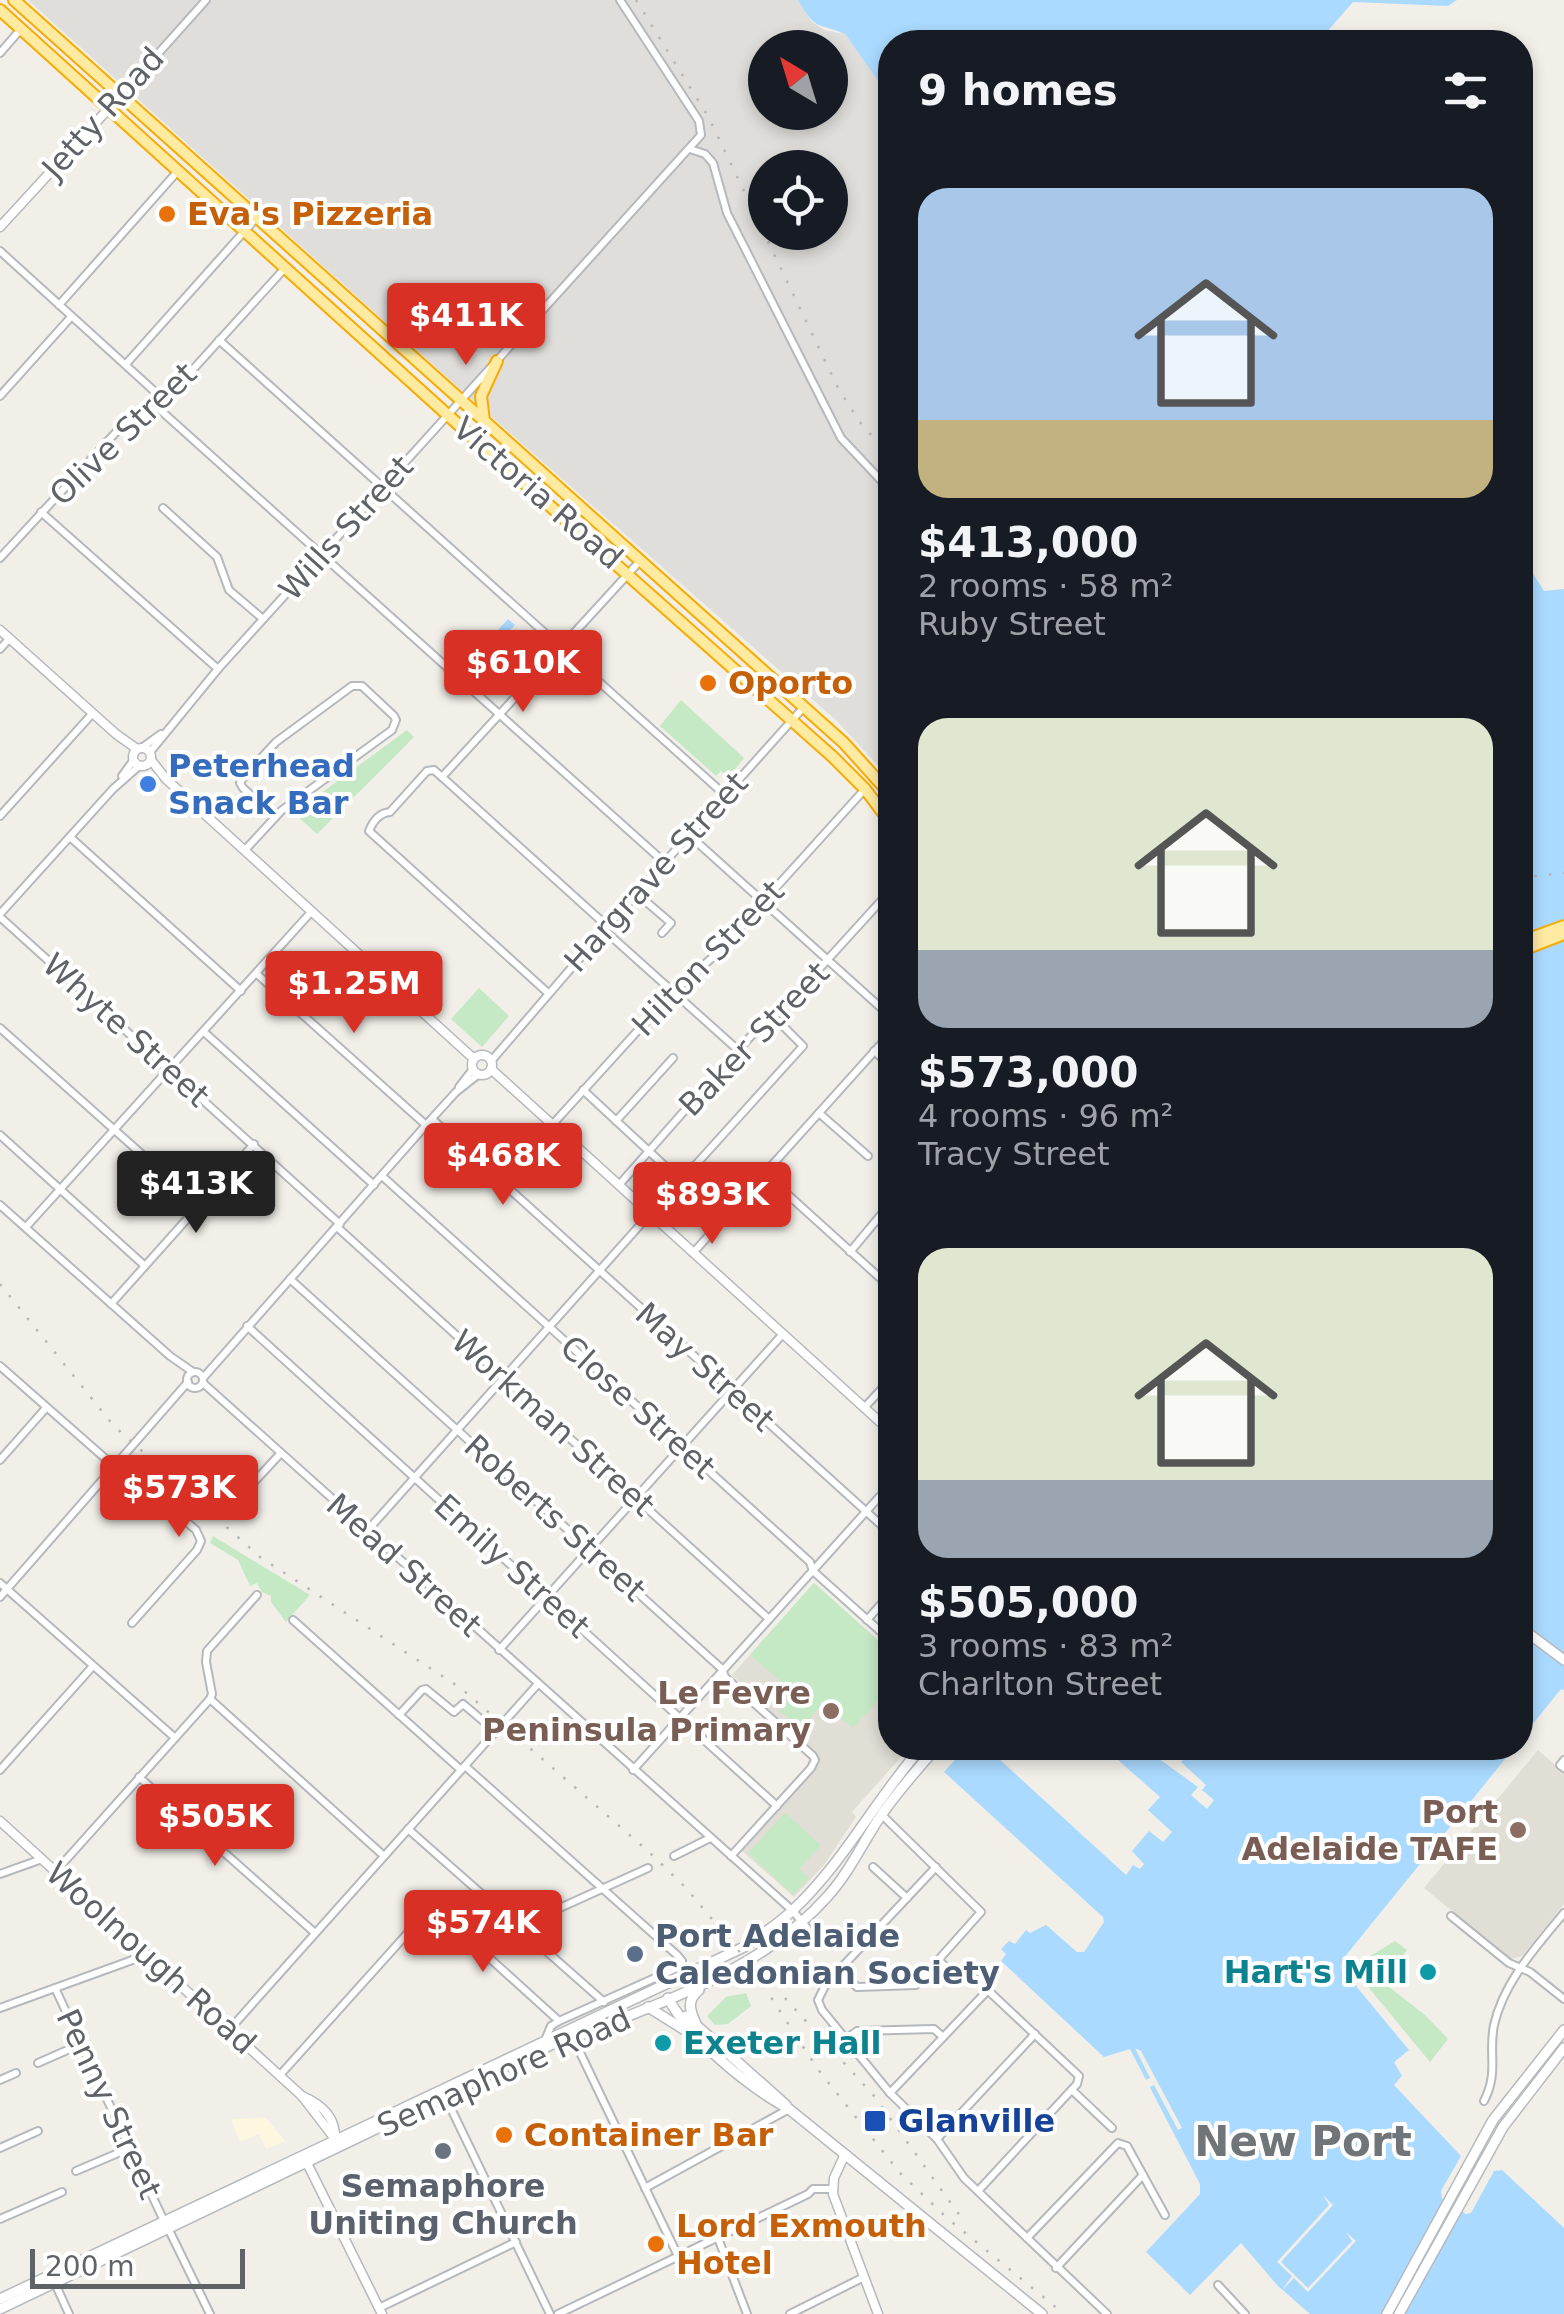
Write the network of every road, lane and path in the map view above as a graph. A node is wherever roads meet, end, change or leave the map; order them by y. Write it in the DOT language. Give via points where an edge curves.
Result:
graph roads {
  1 [pos="14,0"];
  2 [pos="206,0"];
  3 [pos="620,0"];
  4 [pos="0,10"];
  5 [pos="21,29"];
  6 [pos="0,53"];
  7 [pos="122,94"];
  8 [pos="108,107"];
  9 [pos="690,149"];
  10 [pos="178,172"];
  11 [pos="258,216"];
  12 [pos="0,227"];
  13 [pos="244,231"];
  14 [pos="0,251"];
  15 [pos="286,267"];
  16 [pos="58,305"];
  17 [pos="71,317"];
  18 [pos="218,340"];
  19 [pos="497,361"];
  20 [pos="126,364"];
  21 [pos="0,396"];
  22 [pos="164,400"];
  23 [pos="462,400"];
  24 [pos="158,408"];
  25 [pos="448,415"];
  26 [pos="484,420"];
  27 [pos="878,477"];
  28 [pos="383,489"];
  29 [pos="163,508"];
  30 [pos="41,512"];
  31 [pos="322,555"];
  32 [pos="0,558"];
  33 [pos="640,561"];
  34 [pos="628,573"];
  35 [pos="263,619"];
  36 [pos="0,630"];
  37 [pos="9,639"];
  38 [pos="560,648"];
  39 [pos="0,649"];
  40 [pos="218,669"];
  41 [pos="803,708"];
  42 [pos="499,713"];
  43 [pos="92,714"];
  44 [pos="792,722"];
  45 [pos="844,744"];
  46 [pos="142,757"];
  47 [pos="834,757"];
  48 [pos="442,777"];
  49 [pos="878,781"];
  50 [pos="865,789"];
  51 [pos="725,795"];
  52 [pos="878,806"];
  53 [pos="0,816"];
  54 [pos="274,817"];
  55 [pos="689,834"];
  56 [pos="70,836"];
  57 [pos="245,850"];
  58 [pos="664,862"];
  59 [pos="636,893"];
  60 [pos="763,902"];
  61 [pos="878,905"];
  62 [pos="312,911"];
  63 [pos="0,916"];
  64 [pos="1564,926"];
  65 [pos="605,928"];
  66 [pos="662,933"];
  67 [pos="1564,934"];
  68 [pos="1533,937"];
  69 [pos="1533,946"];
  70 [pos="828,960"];
  71 [pos="257,974"];
  72 [pos="241,990"];
  73 [pos="548,993"];
  74 [pos="672,993"];
  75 [pos="878,1005"];
  76 [pos="773,1016"];
  77 [pos="0,1028"];
  78 [pos="204,1032"];
  79 [pos="878,1048"];
  80 [pos="738,1050"];
  81 [pos="874,1052"];
  82 [pos="878,1055"];
  83 [pos="673,1058"];
  84 [pos="483,1065"];
  85 [pos="169,1070"];
  86 [pos="583,1090"];
  87 [pos="819,1113"];
  88 [pos="616,1121"];
  89 [pos="429,1122"];
  90 [pos="551,1126"];
  91 [pos="113,1130"];
  92 [pos="0,1135"];
  93 [pos="254,1144"];
  94 [pos="648,1151"];
  95 [pos="868,1156"];
  96 [pos="765,1174"];
  97 [pos="382,1176"];
  98 [pos="374,1185"];
  99 [pos="618,1186"];
  100 [pos="60,1189"];
  101 [pos="0,1205"];
  102 [pos="200,1206"];
  103 [pos="649,1215"];
  104 [pos="878,1218"];
  105 [pos="338,1225"];
  106 [pos="26,1227"];
  107 [pos="850,1252"];
  108 [pos="692,1254"];
  109 [pos="145,1266"];
  110 [pos="599,1271"];
  111 [pos="878,1276"];
  112 [pos="290,1279"];
  113 [pos="111,1304"];
  114 [pos="247,1326"];
  115 [pos="549,1327"];
  116 [pos="782,1336"];
  117 [pos="0,1366"];
  118 [pos="503,1378"];
  119 [pos="195,1380"];
  120 [pos="732,1391"];
  121 [pos="878,1393"];
  122 [pos="46,1408"];
  123 [pos="864,1408"];
  124 [pos="878,1420"];
  125 [pos="457,1430"];
  126 [pos="682,1447"];
  127 [pos="280,1454"];
  128 [pos="0,1460"];
  129 [pos="116,1465"];
  130 [pos="414,1478"];
  131 [pos="636,1498"];
  132 [pos="878,1498"];
  133 [pos="232,1506"];
  134 [pos="866,1512"];
  135 [pos="878,1522"];
  136 [pos="367,1531"];
  137 [pos="590,1550"];
  138 [pos="813,1571"];
  139 [pos="4,1586"];
  140 [pos="257,1596"];
  141 [pos="0,1597"];
  142 [pos="547,1598"];
  143 [pos="878,1608"];
  144 [pos="769,1618"];
  145 [pos="293,1620"];
  146 [pos="868,1620"];
  147 [pos="132,1624"];
  148 [pos="878,1629"];
  149 [pos="1533,1636"];
  150 [pos="499,1650"];
  151 [pos="1564,1660"];
  152 [pos="93,1666"];
  153 [pos="722,1670"];
  154 [pos="537,1685"];
  155 [pos="210,1699"];
  156 [pos="399,1715"];
  157 [pos="679,1717"];
  158 [pos="496,1732"];
  159 [pos="174,1737"];
  160 [pos="911,1760"];
  161 [pos="926,1760"];
  162 [pos="463,1768"];
  163 [pos="0,1770"];
  164 [pos="634,1770"];
  165 [pos="139,1776"];
  166 [pos="777,1806"];
  167 [pos="873,1806"];
  168 [pos="882,1814"];
  169 [pos="0,1820"];
  170 [pos="408,1830"];
  171 [pos="710,1838"];
  172 [pos="734,1853"];
  173 [pos="384,1856"];
  174 [pos="674,1856"];
  175 [pos="42,1859"];
  176 [pos="873,1866"];
  177 [pos="936,1867"];
  178 [pos="648,1868"];
  179 [pos="56,1870"];
  180 [pos="0,1874"];
  181 [pos="602,1889"];
  182 [pos="907,1898"];
  183 [pos="793,1911"];
  184 [pos="1564,1913"];
  185 [pos="1450,1916"];
  186 [pos="520,1926"];
  187 [pos="805,1926"];
  188 [pos="315,1934"];
  189 [pos="149,1954"];
  190 [pos="939,1961"];
  191 [pos="677,1968"];
  192 [pos="1520,1968"];
  193 [pos="839,1970"];
  194 [pos="688,1974"];
  195 [pos="709,1982"];
  196 [pos="663,1986"];
  197 [pos="55,1988"];
  198 [pos="988,1990"];
  199 [pos="671,1999"];
  200 [pos="1564,1999"];
  201 [pos="603,2007"];
  202 [pos="0,2008"];
  203 [pos="648,2008"];
  204 [pos="559,2021"];
  205 [pos="230,2029"];
  206 [pos="693,2030"];
  207 [pos="1564,2030"];
  208 [pos="1035,2034"];
  209 [pos="943,2037"];
  210 [pos="546,2038"];
  211 [pos="573,2038"];
  212 [pos="846,2039"];
  213 [pos="81,2044"];
  214 [pos="1564,2048"];
  215 [pos="38,2064"];
  216 [pos="16,2073"];
  217 [pos="280,2074"];
  218 [pos="0,2080"];
  219 [pos="1072,2090"];
  220 [pos="444,2092"];
  221 [pos="890,2093"];
  222 [pos="302,2096"];
  223 [pos="1484,2101"];
  224 [pos="788,2109"];
  225 [pos="335,2126"];
  226 [pos="1112,2128"];
  227 [pos="38,2132"];
  228 [pos="350,2137"];
  229 [pos="335,2139"];
  230 [pos="937,2139"];
  231 [pos="0,2148"];
  232 [pos="130,2148"];
  233 [pos="326,2153"];
  234 [pos="845,2154"];
  235 [pos="304,2158"];
  236 [pos="76,2172"];
  237 [pos="1143,2175"];
  238 [pos="645,2188"];
  239 [pos="833,2189"];
  240 [pos="978,2191"];
  241 [pos="62,2192"];
  242 [pos="1165,2215"];
  243 [pos="0,2219"];
  244 [pos="166,2224"];
  245 [pos="718,2238"];
  246 [pos="1027,2238"];
  247 [pos="516,2242"];
  248 [pos="678,2256"];
  249 [pos="1056,2268"];
  250 [pos="864,2277"];
  251 [pos="52,2278"];
  252 [pos="1218,2285"];
  253 [pos="0,2299"];
  254 [pos="1101,2306"];
  255 [pos="0,2309"];
  256 [pos="381,2311"];
  257 [pos="70,2314"];
  258 [pos="210,2314"];
  259 [pos="550,2314"];
  260 [pos="558,2314"];
  261 [pos="747,2314"];
  262 [pos="790,2314"];
  263 [pos="878,2314"];
  264 [pos="1042,2314"];
  265 [pos="1107,2314"];
  266 [pos="1118,2314"];
  267 [pos="1246,2314"];
  268 [pos="1387,2314"];
  269 [pos="1400,2314"];
  1 -- 7 [label="highway, Victoria Road"];
  2 -- 7 [label="street, Jetty Road"];
  3 -- 9 [label="street" via="698,121 700,135"];
  4 -- 5 [label="highway, Victoria Road"];
  5 -- 6 [label="street"];
  5 -- 8 [label="highway, Victoria Road"];
  7 -- 8 [label="street, Jetty Road"];
  7 -- 11 [label="highway, Victoria Road"];
  8 -- 10 [label="highway, Victoria Road"];
  8 -- 12 [label="street, Jetty Road"];
  9 -- 19 [label="street, Wills Street"];
  9 -- 27 [label="street" via="713,163 727,213 842,438"];
  10 -- 13 [label="highway, Victoria Road"];
  10 -- 16 [label="street"];
  11 -- 13 [label="street"];
  11 -- 23 [label="highway, Victoria Road"];
  13 -- 15 [label="highway, Victoria Road"];
  13 -- 20 [label="street"];
  14 -- 16 [label="street"];
  15 -- 18 [label="street, Olive Street"];
  15 -- 25 [label="highway, Victoria Road"];
  16 -- 17 [label="street"];
  17 -- 20 [label="street"];
  17 -- 21 [label="street"];
  18 -- 22 [label="street, Olive Street"];
  18 -- 28 [label="street"];
  19 -- 23 [label="street, Wills Street"];
  19 -- 26 [label="highway" via="481,399"];
  20 -- 22 [label="street"];
  22 -- 24 [label="street, Olive Street"];
  23 -- 25 [label="street, Wills Street"];
  23 -- 26 [label="highway, Victoria Road"];
  24 -- 30 [label="street, Olive Street" via="118,429"];
  24 -- 31 [label="street"];
  25 -- 28 [label="street, Wills Street"];
  25 -- 34 [label="highway, Victoria Road"];
  26 -- 33 [label="highway, Victoria Road"];
  28 -- 31 [label="street, Wills Street"];
  28 -- 38 [label="street"];
  29 -- 35 [label="street" via="218,557 229,590"];
  30 -- 32 [label="street, Olive Street"];
  30 -- 40 [label="street"];
  31 -- 35 [label="street, Wills Street"];
  31 -- 42 [label="street"];
  33 -- 34 [label="street"];
  33 -- 41 [label="highway, Victoria Road"];
  34 -- 38 [label="street"];
  34 -- 44 [label="highway, Victoria Road"];
  35 -- 40 [label="street, Wills Street"];
  36 -- 37 [label="street"];
  37 -- 39 [label="street"];
  37 -- 43 [label="street"];
  38 -- 42 [label="street"];
  38 -- 51 [label="street"];
  40 -- 46 [label="street, Wills Street"];
  41 -- 44 [label="street, Hargrave Street"];
  41 -- 45 [label="highway, Victoria Road"];
  42 -- 48 [label="street"];
  42 -- 58 [label="street"];
  43 -- 46 [label="street"];
  43 -- 53 [label="street"];
  44 -- 47 [label="highway, Victoria Road"];
  44 -- 51 [label="street, Hargrave Street"];
  45 -- 47 [label="highway"];
  45 -- 49 [label="highway, Victoria Road"];
  46 -- 56 [label="street, Wills Street"];
  46 -- 57 [label="street"];
  47 -- 50 [label="highway, Victoria Road"];
  48 -- 65 [label="street"];
  48 -- 73 [label="street" via="427,771 369,831"];
  50 -- 52 [label="highway, Victoria Road"];
  50 -- 60 [label="street, Hilton Street"];
  51 -- 55 [label="street, Hargrave Street"];
  54 -- 54 [label="street" via="240,783 276,742 352,686 362,686 394,716 395,725"];
  54 -- 57 [label="street"];
  55 -- 58 [label="street, Hargrave Street"];
  55 -- 60 [label="street"];
  56 -- 63 [label="street, Wills Street"];
  56 -- 72 [label="street"];
  57 -- 62 [label="street"];
  58 -- 59 [label="street, Hargrave Street"];
  59 -- 65 [label="street, Hargrave Street"];
  59 -- 66 [label="street" via="671,923"];
  60 -- 70 [label="street"];
  60 -- 74 [label="street, Hilton Street"];
  61 -- 70 [label="street, Baker Street"];
  62 -- 71 [label="street"];
  62 -- 84 [label="street"];
  63 -- 85 [label="street, Whyte Street"];
  64 -- 68 [label="highway"];
  65 -- 73 [label="street, Hargrave Street"];
  65 -- 74 [label="street"];
  67 -- 69 [label="highway"];
  70 -- 75 [label="street"];
  70 -- 76 [label="street, Baker Street"];
  71 -- 72 [label="street"];
  71 -- 89 [label="street, May Street"];
  72 -- 78 [label="street"];
  73 -- 84 [label="street, Hargrave Street"];
  74 -- 80 [label="street"];
  74 -- 86 [label="street, Hilton Street"];
  76 -- 80 [label="street, Baker Street"];
  76 -- 94 [label="street" via="803,1046 681,1181"];
  77 -- 91 [label="street"];
  78 -- 85 [label="street"];
  78 -- 98 [label="street"];
  79 -- 81 [label="street"];
  80 -- 94 [label="street, Baker Street"];
  81 -- 82 [label="street"];
  81 -- 87 [label="street"];
  83 -- 88 [label="street"];
  84 -- 89 [label="street, Hargrave Street"];
  84 -- 90 [label="street"];
  85 -- 91 [label="street"];
  85 -- 93 [label="street, Whyte Street"];
  86 -- 88 [label="street"];
  86 -- 90 [label="street, Hilton Street"];
  87 -- 95 [label="street"];
  87 -- 96 [label="street"];
  88 -- 94 [label="street"];
  89 -- 97 [label="street, Hargrave Street"];
  89 -- 110 [label="street, May Street"];
  90 -- 99 [label="street"];
  91 -- 100 [label="street"];
  91 -- 102 [label="street"];
  92 -- 100 [label="street"];
  93 -- 102 [label="street"];
  93 -- 105 [label="street, Whyte Street"];
  94 -- 99 [label="street, Baker Street"];
  96 -- 107 [label="street"];
  96 -- 108 [label="street"];
  97 -- 98 [label="street, Hargrave Street"];
  97 -- 115 [label="street, Close Street"];
  98 -- 105 [label="street, Hargrave Street"];
  99 -- 103 [label="street"];
  100 -- 106 [label="street"];
  100 -- 109 [label="street"];
  101 -- 106 [label="street, Mead Street"];
  102 -- 109 [label="street"];
  103 -- 108 [label="street"];
  103 -- 110 [label="street"];
  104 -- 107 [label="street"];
  105 -- 112 [label="street, Hargrave Street"];
  105 -- 118 [label="street, Workman Street"];
  106 -- 113 [label="street, Mead Street"];
  107 -- 111 [label="street"];
  108 -- 116 [label="street"];
  109 -- 113 [label="street"];
  110 -- 115 [label="street"];
  110 -- 120 [label="street, May Street"];
  112 -- 114 [label="street, Hargrave Street"];
  112 -- 125 [label="street, Roberts Street"];
  113 -- 119 [label="street, Mead Street"];
  114 -- 119 [label="street, Hargrave Street"];
  114 -- 130 [label="street, Emily Street"];
  115 -- 118 [label="street"];
  115 -- 126 [label="street, Close Street"];
  116 -- 120 [label="street"];
  116 -- 123 [label="street"];
  117 -- 122 [label="street"];
  118 -- 125 [label="street"];
  118 -- 131 [label="street, Workman Street"];
  119 -- 127 [label="street, Mead Street"];
  119 -- 129 [label="street, Hargrave Street"];
  120 -- 126 [label="street"];
  120 -- 134 [label="street, May Street"];
  121 -- 123 [label="street"];
  122 -- 128 [label="street"];
  122 -- 129 [label="street"];
  123 -- 124 [label="street"];
  125 -- 130 [label="street"];
  125 -- 137 [label="street, Roberts Street"];
  126 -- 131 [label="street"];
  126 -- 138 [label="street, Close Street"];
  127 -- 133 [label="street"];
  127 -- 136 [label="street, Mead Street"];
  129 -- 139 [label="street, Hargrave Street"];
  129 -- 147 [label="street" via="201,1541"];
  130 -- 136 [label="street"];
  130 -- 142 [label="street, Emily Street"];
  131 -- 137 [label="street"];
  131 -- 144 [label="street, Workman Street"];
  132 -- 134 [label="street"];
  134 -- 135 [label="street, May Street"];
  134 -- 138 [label="street"];
  136 -- 150 [label="street, Mead Street"];
  137 -- 142 [label="street"];
  137 -- 153 [label="street, Roberts Street"];
  138 -- 144 [label="street"];
  138 -- 146 [label="street, Close Street"];
  139 -- 141 [label="street, Hargrave Street"];
  139 -- 152 [label="street"];
  140 -- 155 [label="street" via="207,1651"];
  142 -- 150 [label="street"];
  142 -- 157 [label="street, Emily Street"];
  143 -- 146 [label="street"];
  144 -- 153 [label="street"];
  145 -- 156 [label="street"];
  146 -- 148 [label="street, Close Street"];
  149 -- 151 [label="main road"];
  150 -- 154 [label="street, Mead Street"];
  152 -- 159 [label="street"];
  152 -- 163 [label="street"];
  153 -- 157 [label="street"];
  153 -- 166 [label="street, Roberts Street" via="815,1760"];
  154 -- 158 [label="street"];
  154 -- 164 [label="street, Mead Street"];
  155 -- 159 [label="street"];
  155 -- 173 [label="street"];
  156 -- 158 [label="street" via="426,1689 454,1712 463,1704"];
  156 -- 162 [label="street"];
  157 -- 164 [label="street"];
  157 -- 166 [label="street, Emily Street"];
  158 -- 162 [label="street"];
  159 -- 165 [label="street"];
  160 -- 167 [label="main road, Semaphore Road"];
  161 -- 168 [label="main road, Semaphore Road"];
  162 -- 170 [label="street"];
  162 -- 181 [label="street"];
  164 -- 171 [label="street, Mead Street"];
  165 -- 179 [label="street"];
  165 -- 188 [label="street"];
  166 -- 172 [label="street"];
  167 -- 168 [label="street"];
  167 -- 183 [label="main road, Semaphore Road"];
  168 -- 177 [label="street"];
  168 -- 187 [label="main road, Semaphore Road"];
  169 -- 175 [label="street, Woolnough Road"];
  170 -- 173 [label="street"];
  170 -- 186 [label="street"];
  171 -- 172 [label="street, Mead Street"];
  171 -- 174 [label="street"];
  172 -- 183 [label="street, Mead Street"];
  173 -- 188 [label="street"];
  175 -- 179 [label="street, Woolnough Road"];
  175 -- 180 [label="street"];
  176 -- 182 [label="street"];
  177 -- 182 [label="street"];
  177 -- 190 [label="street" via="982,1912"];
  178 -- 181 [label="street"];
  179 -- 189 [label="street, Woolnough Road"];
  181 -- 186 [label="street"];
  181 -- 191 [label="street" via="680,1958"];
  182 -- 193 [label="street"];
  183 -- 187 [label="street, Mead Street"];
  183 -- 194 [label="main road, Semaphore Road" via="744,1947"];
  184 -- 192 [label="street"];
  185 -- 192 [label="street"];
  186 -- 201 [label="street"];
  187 -- 195 [label="main road, Semaphore Road"];
  188 -- 205 [label="street"];
  189 -- 197 [label="street"];
  189 -- 205 [label="street, Woolnough Road"];
  190 -- 193 [label="street" via="913,1986 857,1986"];
  190 -- 198 [label="street"];
  191 -- 194 [label="street"];
  191 -- 201 [label="street, Semaphore Road"];
  192 -- 200 [label="street"];
  192 -- 223 [label="street" via="1494,2028 1495,2068"];
  193 -- 212 [label="street" via="818,2000"];
  194 -- 196 [label="main road, Semaphore Road"];
  195 -- 199 [label="main road, Semaphore Road"];
  195 -- 206 [label="main road" via="690,1998"];
  196 -- 199 [label="main road"];
  196 -- 201 [label="main road, Semaphore Road"];
  197 -- 202 [label="street"];
  197 -- 213 [label="street, Penny Street"];
  198 -- 208 [label="street"];
  198 -- 209 [label="street"];
  199 -- 203 [label="main road, Semaphore Road"];
  199 -- 206 [label="main road"];
  201 -- 204 [label="street, Semaphore Road"];
  201 -- 210 [label="main road, Semaphore Road"];
  203 -- 206 [label="main road"];
  203 -- 211 [label="main road, Semaphore Road"];
  204 -- 210 [label="street, Semaphore Road"];
  204 -- 217 [label="street" via="432,1906"];
  205 -- 217 [label="street, Woolnough Road"];
  206 -- 224 [label="main road"];
  207 -- 268 [label="main road" via="1502,2107"];
  208 -- 219 [label="street" via="1078,2076"];
  208 -- 230 [label="street"];
  209 -- 212 [label="street" via="934,2029 857,2031"];
  209 -- 221 [label="street"];
  210 -- 220 [label="main road, Semaphore Road"];
  211 -- 220 [label="main road, Semaphore Road"];
  211 -- 238 [label="street"];
  212 -- 221 [label="street"];
  213 -- 215 [label="street"];
  213 -- 232 [label="street, Penny Street"];
  214 -- 269 [label="main road" via="1504,2127"];
  216 -- 218 [label="street"];
  217 -- 222 [label="street, Woolnough Road"];
  219 -- 226 [label="street"];
  219 -- 240 [label="street"];
  220 -- 228 [label="main road, Semaphore Road"];
  220 -- 247 [label="street"];
  221 -- 230 [label="street"];
  222 -- 225 [label="street, Woolnough Road"];
  222 -- 229 [label="street, Woolnough Road"];
  224 -- 234 [label="main road"];
  224 -- 238 [label="street"];
  225 -- 228 [label="street, Woolnough Road"];
  225 -- 229 [label="street"];
  227 -- 231 [label="street"];
  228 -- 229 [label="main road"];
  228 -- 233 [label="main road, Semaphore Road"];
  229 -- 233 [label="main road"];
  229 -- 235 [label="main road, Semaphore Road"];
  230 -- 240 [label="street"];
  232 -- 236 [label="street"];
  232 -- 244 [label="street, Penny Street"];
  233 -- 235 [label="main road, Semaphore Road"];
  234 -- 239 [label="street"];
  234 -- 264 [label="main road"];
  235 -- 244 [label="main road, Semaphore Road"];
  235 -- 256 [label="street"];
  237 -- 242 [label="street"];
  237 -- 246 [label="street" via="1127,2146 1118,2143"];
  237 -- 249 [label="street"];
  238 -- 248 [label="street"];
  239 -- 245 [label="street" via="813,2189"];
  239 -- 250 [label="street"];
  240 -- 246 [label="street"];
  241 -- 243 [label="street"];
  244 -- 251 [label="main road, Semaphore Road"];
  244 -- 258 [label="street, Penny Street"];
  245 -- 248 [label="street"];
  245 -- 261 [label="street"];
  246 -- 249 [label="street"];
  247 -- 256 [label="street"];
  247 -- 259 [label="street"];
  248 -- 260 [label="street"];
  249 -- 254 [label="street"];
  250 -- 262 [label="street"];
  250 -- 263 [label="street"];
  251 -- 253 [label="main road, Semaphore Road"];
  251 -- 255 [label="main road, Semaphore Road"];
  251 -- 257 [label="street"];
  252 -- 267 [label="street"];
  254 -- 265 [label="street"];
  254 -- 266 [label="street"];
}
